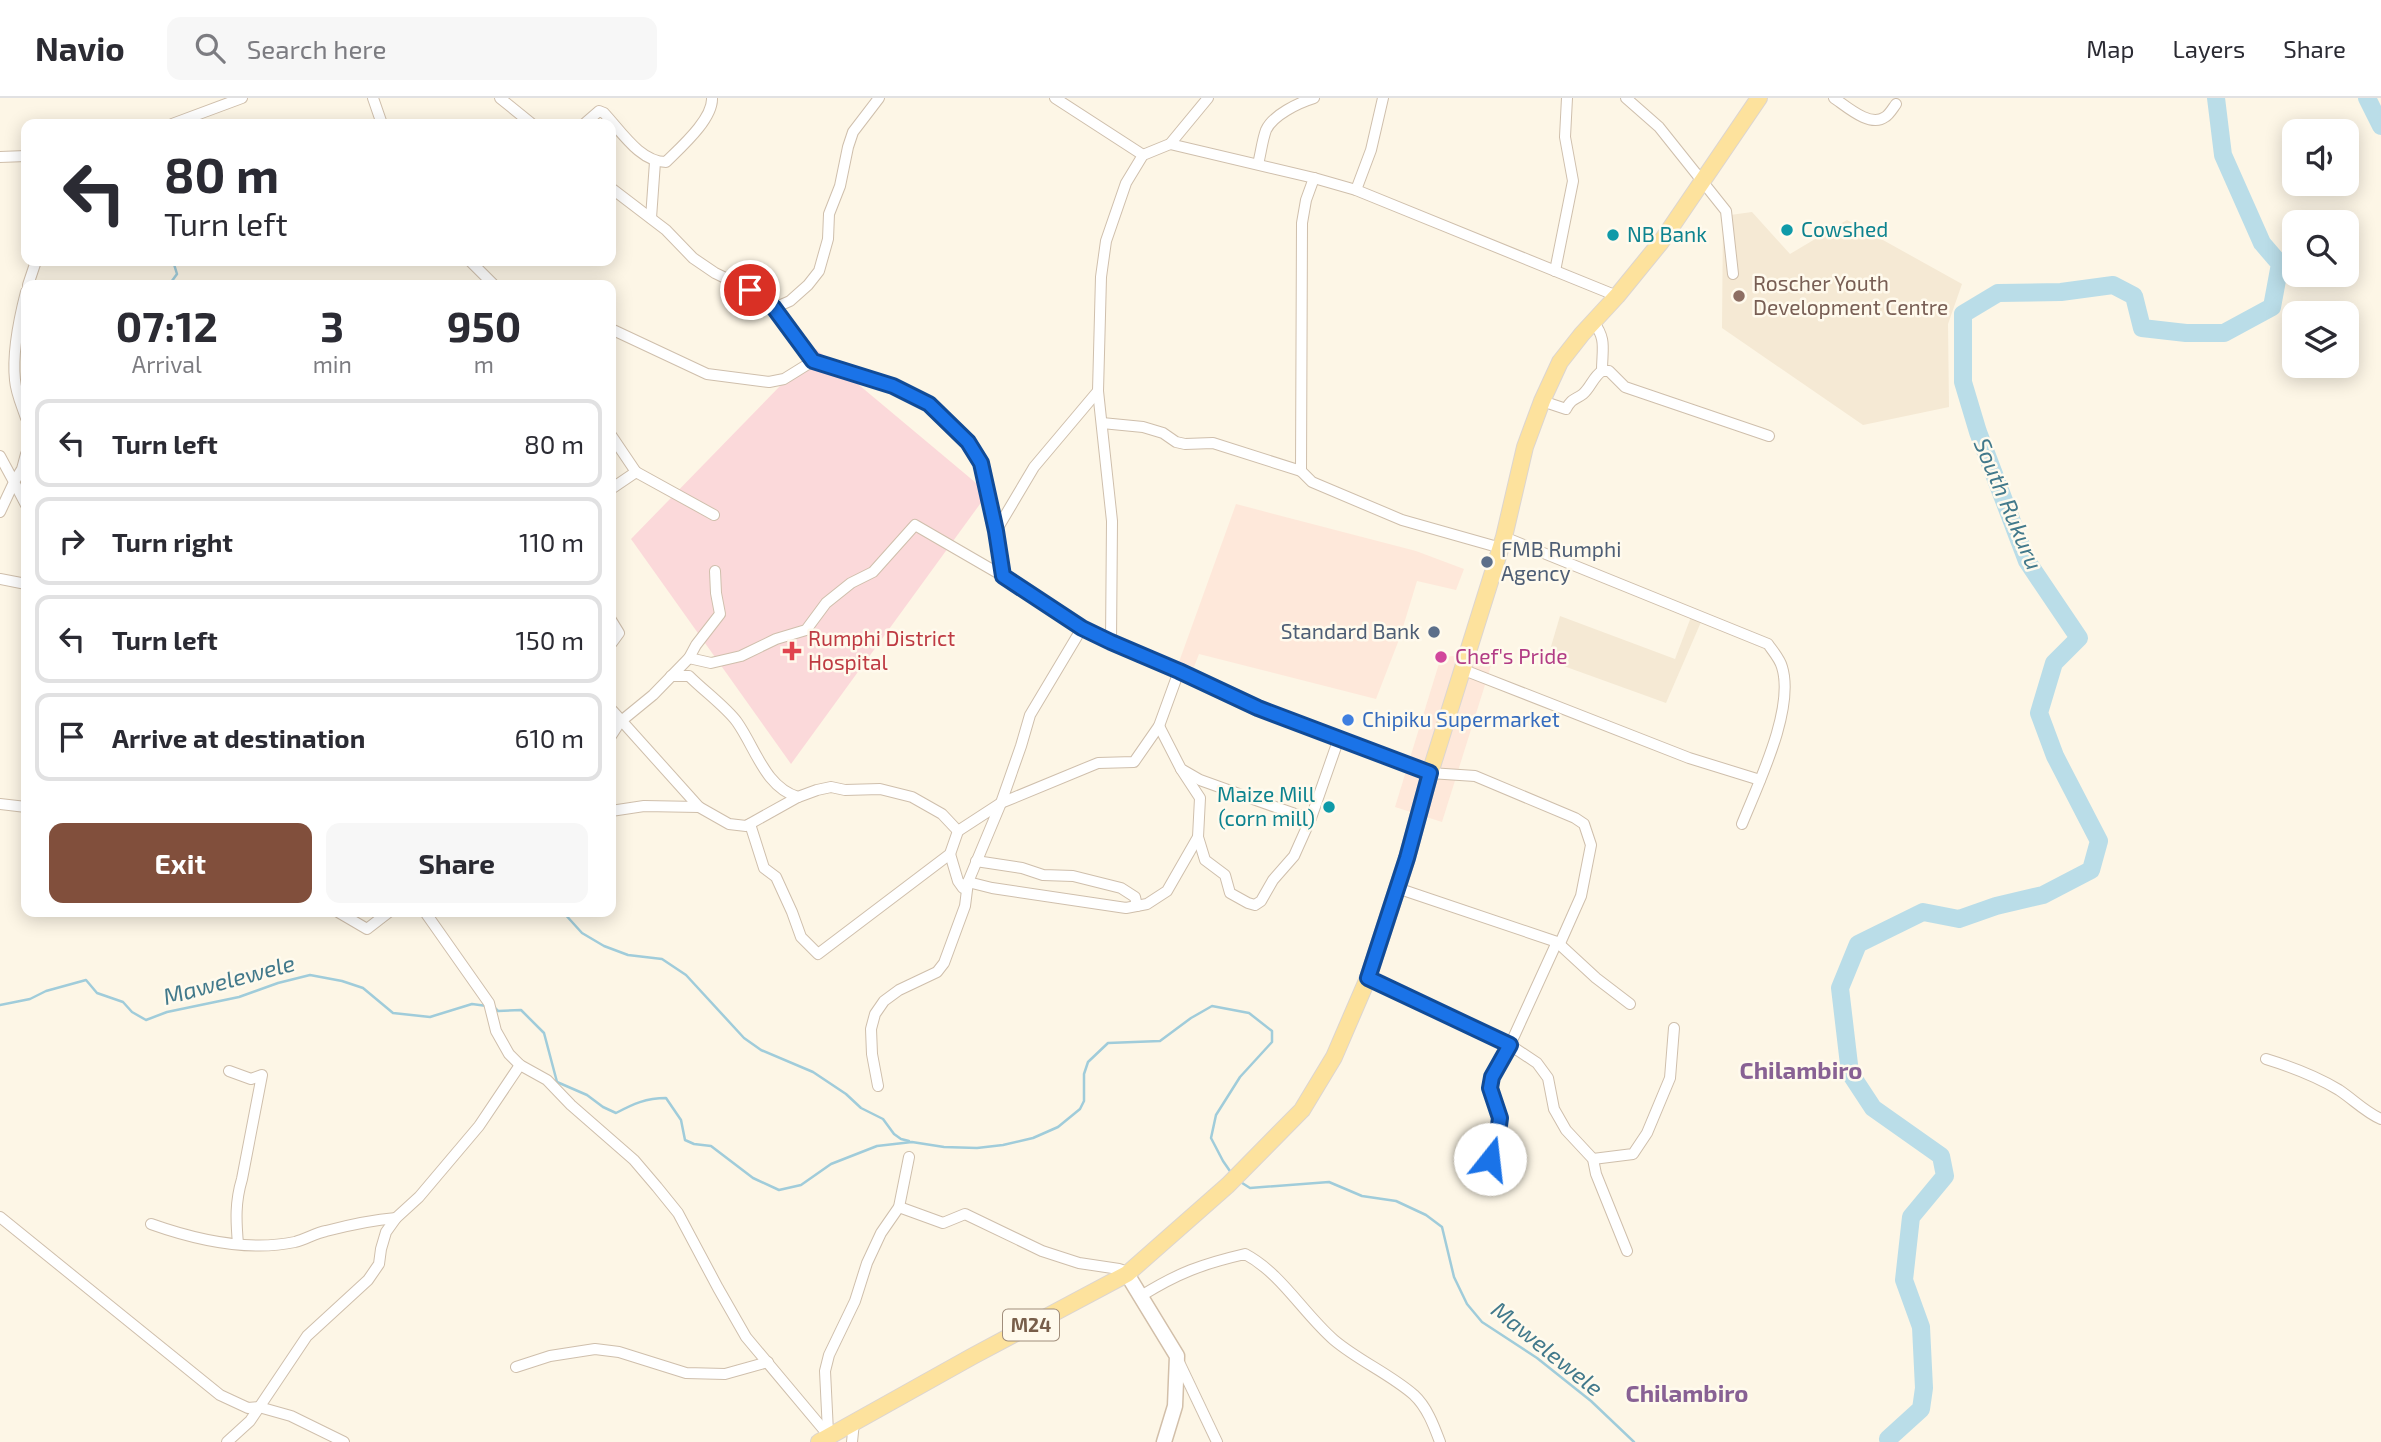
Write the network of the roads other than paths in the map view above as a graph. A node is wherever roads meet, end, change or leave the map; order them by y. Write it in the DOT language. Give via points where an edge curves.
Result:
graph roads {
  1 [pos="242,98"];
  2 [pos="373,98"];
  3 [pos="500,98"];
  4 [pos="712,98"];
  5 [pos="879,98"];
  6 [pos="1055,98"];
  7 [pos="1208,98"];
  8 [pos="1314,98"];
  9 [pos="1383,98"];
  10 [pos="1567,98"];
  11 [pos="1626,98"];
  12 [pos="1759,98"];
  13 [pos="1834,98"];
  14 [pos="1896,104"];
  15 [pos="185,119"];
  16 [pos="380,119"];
  17 [pos="526,119"];
  18 [pos="590,119"];
  19 [pos="610,119"];
  20 [pos="616,126"];
  21 [pos="1170,144"];
  22 [pos="1143,155"];
  23 [pos="21,156"];
  24 [pos="0,157"];
  25 [pos="655,162"];
  26 [pos="1258,164"];
  27 [pos="1314,177"];
  28 [pos="1703,182"];
  29 [pos="1356,190"];
  30 [pos="616,192"];
  31 [pos="651,218"];
  32 [pos="475,266"];
  33 [pos="1555,271"];
  34 [pos="1733,274"];
  35 [pos="489,280"];
  36 [pos="1617,296"];
  37 [pos="774,308"];
  38 [pos="21,311"];
  39 [pos="1593,321"];
  40 [pos="616,331"];
  41 [pos="813,361"];
  42 [pos="1602,370"];
  43 [pos="1098,391"];
  44 [pos="1542,401"];
  45 [pos="21,402"];
  46 [pos="1102,423"];
  47 [pos="1769,436"];
  48 [pos="616,444"];
  49 [pos="0,456"];
  50 [pos="21,471"];
  51 [pos="1301,471"];
  52 [pos="636,472"];
  53 [pos="14,482"];
  54 [pos="616,486"];
  55 [pos="21,495"];
  56 [pos="0,512"];
  57 [pos="713,516"];
  58 [pos="996,531"];
  59 [pos="1503,542"];
  60 [pos="715,570"];
  61 [pos="1003,576"];
  62 [pos="0,579"];
  63 [pos="21,583"];
  64 [pos="1082,628"];
  65 [pos="1111,642"];
  66 [pos="689,658"];
  67 [pos="1464,670"];
  68 [pos="1179,671"];
  69 [pos="671,676"];
  70 [pos="616,716"];
  71 [pos="620,722"];
  72 [pos="1159,726"];
  73 [pos="616,728"];
  74 [pos="1339,738"];
  75 [pos="1181,769"];
  76 [pos="1430,773"];
  77 [pos="1760,780"];
  78 [pos="798,797"];
  79 [pos="1001,803"];
  80 [pos="0,804"];
  81 [pos="21,806"];
  82 [pos="699,807"];
  83 [pos="616,810"];
  84 [pos="1311,818"];
  85 [pos="750,824"];
  86 [pos="1742,824"];
  87 [pos="958,831"];
  88 [pos="1198,837"];
  89 [pos="950,854"];
  90 [pos="976,861"];
  91 [pos="968,882"];
  92 [pos="1397,888"];
  93 [pos="1136,906"];
  94 [pos="347,917"];
  95 [pos="383,917"];
  96 [pos="429,917"];
  97 [pos="1557,942"];
  98 [pos="1368,978"];
  99 [pos="1630,1004"];
  100 [pos="1674,1028"];
  101 [pos="1510,1045"];
  102 [pos="2266,1059"];
  103 [pos="520,1065"];
  104 [pos="229,1071"];
  105 [pos="878,1086"];
  106 [pos="2381,1119"];
  107 [pos="909,1157"];
  108 [pos="1490,1159"];
  109 [pos="1593,1159"];
  110 [pos="899,1207"];
  111 [pos="0,1217"];
  112 [pos="396,1218"];
  113 [pos="151,1224"];
  114 [pos="238,1244"];
  115 [pos="1627,1251"];
  116 [pos="1127,1275"];
  117 [pos="1141,1296"];
  118 [pos="1177,1356"];
  119 [pos="768,1362"];
  120 [pos="516,1367"];
  121 [pos="259,1407"];
  122 [pos="854,1422"];
  123 [pos="825,1437"];
  124 [pos="227,1442"];
  125 [pos="344,1442"];
  126 [pos="852,1442"];
  127 [pos="1164,1442"];
  128 [pos="1217,1442"];
  129 [pos="1440,1442"];
  1 -- 15 [label="street"];
  2 -- 16 [label="street"];
  3 -- 17 [label="street"];
  4 -- 25 [label="street" via="707,118 666,162"];
  5 -- 37 [label="street" via="853,132 829,214 819,271 790,301"];
  6 -- 22 [label="street"];
  7 -- 21 [label="street"];
  8 -- 26 [label="street" via="1272,121"];
  9 -- 29 [label="street"];
  10 -- 33 [label="street" via="1565,137 1573,181"];
  11 -- 28 [label="street" via="1658,127"];
  12 -- 28 [label="main road, M24"];
  13 -- 14 [label="street" via="1874,121 1885,118"];
  18 -- 19 [label="street" via="599,111"];
  20 -- 25 [label="street"];
  21 -- 22 [label="street"];
  21 -- 26 [label="street"];
  22 -- 43 [label="street" via="1126,183 1106,241"];
  23 -- 24 [label="street"];
  25 -- 31 [label="street"];
  26 -- 27 [label="street"];
  27 -- 29 [label="street"];
  27 -- 51 [label="street" via="1302,223"];
  28 -- 34 [label="street" via="1726,211"];
  28 -- 36 [label="main road, M24"];
  29 -- 33 [label="street"];
  30 -- 31 [label="street"];
  31 -- 37 [label="street" via="704,265"];
  32 -- 35 [label="street"];
  33 -- 36 [label="street"];
  36 -- 39 [label="main road, M24"];
  37 -- 41 [label="street"];
  38 -- 45 [label="street" via="15,359"];
  39 -- 42 [label="street" via="1604,342"];
  39 -- 44 [label="main road, M24" via="1560,362"];
  40 -- 41 [label="street" via="707,374 769,382 784,379"];
  41 -- 58 [label="street" via="893,386 929,404 968,442 981,463"];
  42 -- 44 [label="street" via="1566,409"];
  42 -- 47 [label="street" via="1625,387"];
  43 -- 46 [label="street"];
  43 -- 58 [label="street" via="1034,467"];
  44 -- 59 [label="main road, M24" via="1525,447"];
  46 -- 51 [label="street" via="1143,427 1185,444 1213,443"];
  46 -- 65 [label="street" via="1112,521"];
  48 -- 52 [label="street"];
  49 -- 53 [label="street"];
  50 -- 53 [label="street"];
  51 -- 59 [label="street" via="1312,482 1402,520"];
  52 -- 54 [label="street"];
  52 -- 57 [label="street"];
  53 -- 55 [label="street"];
  53 -- 56 [label="street"];
  58 -- 61 [label="street"];
  59 -- 67 [label="main road, M24"];
  59 -- 77 [label="street" via="1768,643 1782,665 1784,687 1781,716"];
  60 -- 66 [label="street" via="720,614"];
  61 -- 64 [label="street"];
  61 -- 66 [label="street" via="915,525 873,572 826,603 806,630 741,656 711,663"];
  62 -- 63 [label="street"];
  64 -- 65 [label="street"];
  64 -- 79 [label="street" via="1030,715"];
  65 -- 68 [label="street"];
  66 -- 69 [label="street"];
  67 -- 76 [label="main road, M24"];
  67 -- 77 [label="street" via="1689,758"];
  68 -- 72 [label="street"];
  68 -- 74 [label="street" via="1258,708"];
  69 -- 71 [label="street"];
  69 -- 78 [label="street" via="689,676 736,720 771,779 785,793"];
  70 -- 71 [label="street"];
  71 -- 73 [label="street"];
  71 -- 82 [label="street"];
  72 -- 75 [label="street"];
  72 -- 79 [label="street" via="1134,762 1098,763"];
  74 -- 76 [label="street"];
  74 -- 84 [label="street"];
  75 -- 84 [label="street" via="1200,780"];
  75 -- 88 [label="street" via="1200,798"];
  76 -- 92 [label="main road, M24"];
  76 -- 97 [label="street" via="1475,776 1584,824 1591,845 1581,896"];
  77 -- 86 [label="street"];
  78 -- 85 [label="street"];
  78 -- 87 [label="street" via="831,787 880,789 912,797 942,814"];
  79 -- 87 [label="street"];
  79 -- 90 [label="street"];
  80 -- 81 [label="street"];
  82 -- 83 [label="street"];
  82 -- 85 [label="street" via="729,824"];
  84 -- 88 [label="street" via="1294,856 1255,905 1230,893 1225,876 1205,860"];
  85 -- 89 [label="street" via="764,869 776,877 801,937 818,954"];
  87 -- 89 [label="street"];
  88 -- 93 [label="street" via="1167,891"];
  89 -- 91 [label="street" via="958,881 963,888"];
  90 -- 91 [label="street"];
  90 -- 93 [label="street" via="1121,888 1135,897"];
  91 -- 93 [label="street"];
  91 -- 105 [label="street" via="965,906 944,963 937,972 884,1000 875,1014 872,1054"];
  92 -- 97 [label="street"];
  92 -- 98 [label="main road, M24"];
  94 -- 95 [label="street" via="368,929"];
  96 -- 103 [label="street" via="472,975 489,1003 496,1031"];
  97 -- 99 [label="street"];
  97 -- 101 [label="street"];
  98 -- 101 [label="street"];
  98 -- 116 [label="main road, M24" via="1334,1058 1301,1110 1233,1180"];
  100 -- 109 [label="street" via="1670,1078 1647,1133 1633,1153"];
  101 -- 108 [label="street" via="1490,1088 1500,1118"];
  101 -- 109 [label="street" via="1537,1063 1548,1078 1555,1109 1566,1130"];
  102 -- 106 [label="street" via="2326,1083"];
  103 -- 112 [label="street" via="478,1126"];
  103 -- 119 [label="street" via="547,1080 657,1187 678,1213 746,1337"];
  104 -- 114 [label="street" via="251,1079 262,1075 237,1196"];
  107 -- 110 [label="street"];
  109 -- 115 [label="street"];
  110 -- 116 [label="street" via="943,1223 965,1214 1042,1251 1119,1269"];
  110 -- 123 [label="street" via="881,1233 829,1355"];
  111 -- 121 [label="street" via="220,1395 248,1408"];
  112 -- 114 [label="street" via="298,1241"];
  112 -- 121 [label="street" via="368,1280 307,1336"];
  113 -- 114 [label="street"];
  116 -- 117 [label="street"];
  116 -- 122 [label="main road, M24"];
  117 -- 118 [label="street"];
  117 -- 129 [label="street" via="1203,1264 1245,1254 1263,1263 1332,1338 1415,1396"];
  118 -- 127 [label="street" via="1175,1406"];
  118 -- 128 [label="street"];
  119 -- 120 [label="street" via="725,1374 687,1373 595,1349"];
  119 -- 123 [label="street"];
  121 -- 124 [label="street"];
  121 -- 125 [label="street" via="291,1416"];
  122 -- 123 [label="main road, M24"];
  122 -- 126 [label="street"];
}
